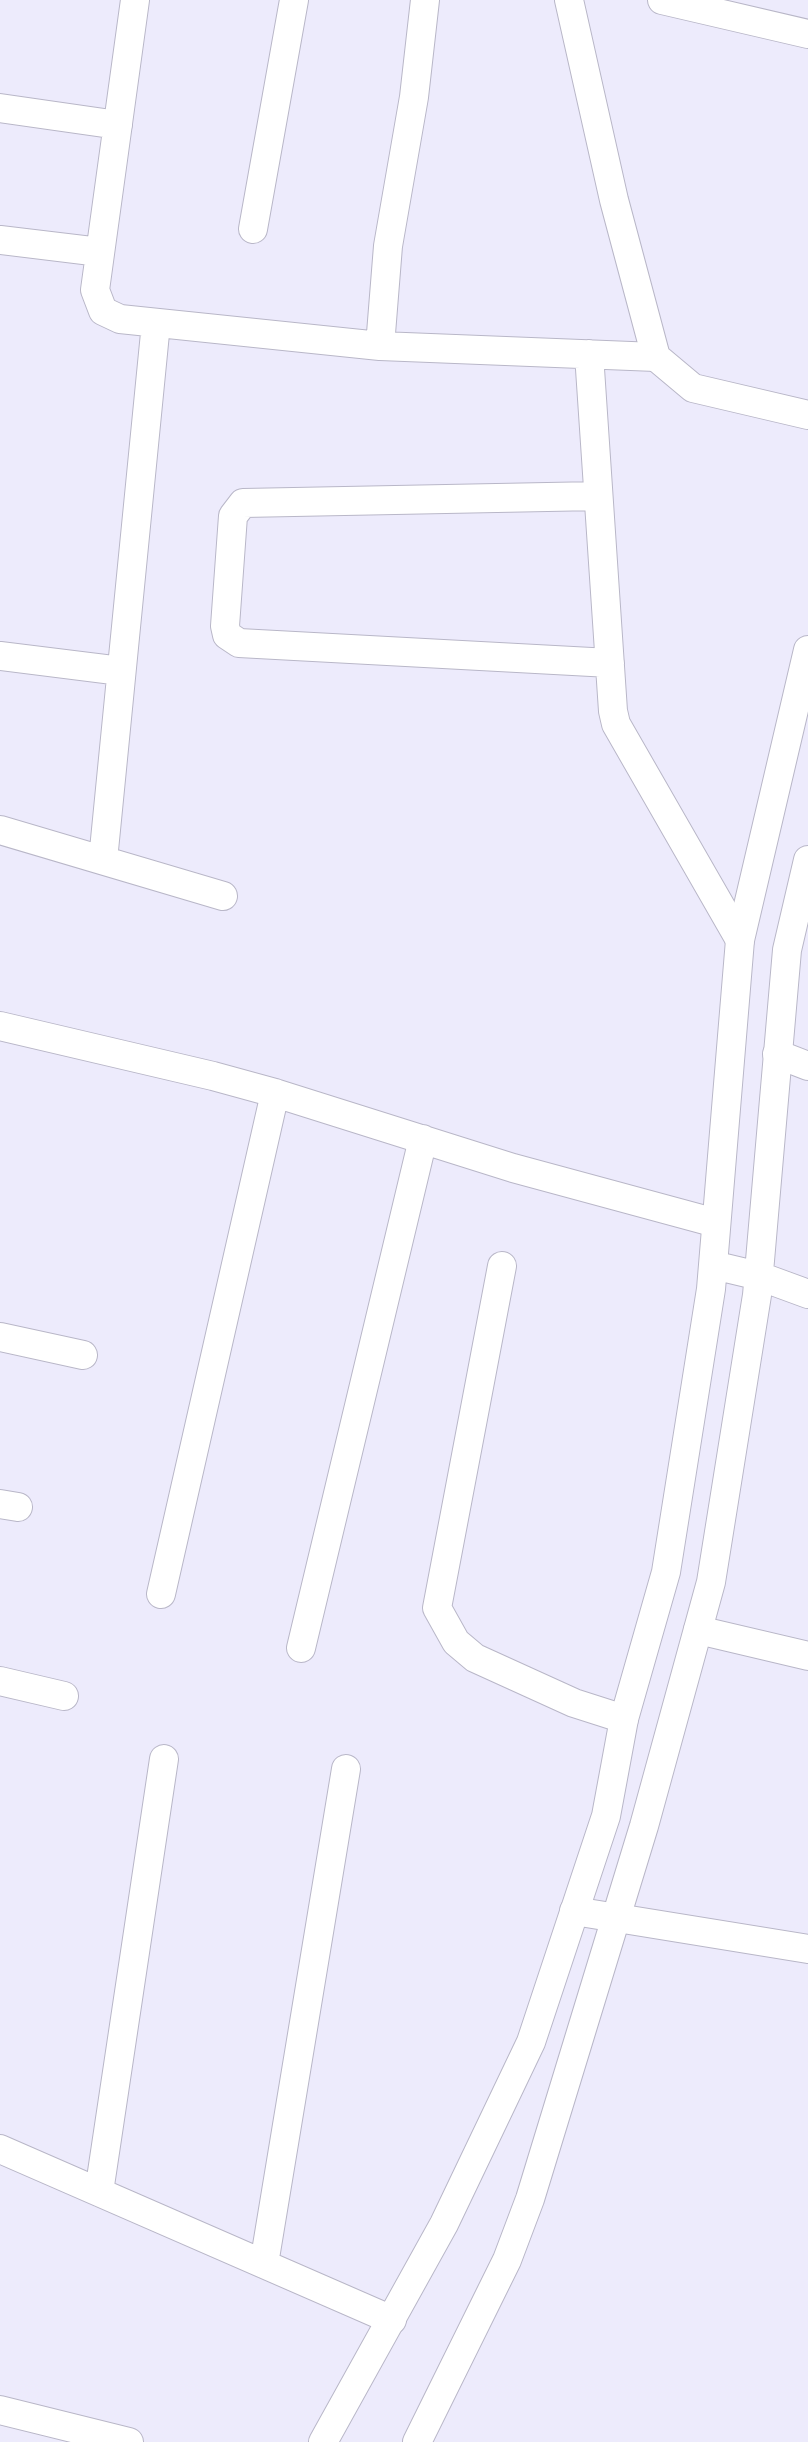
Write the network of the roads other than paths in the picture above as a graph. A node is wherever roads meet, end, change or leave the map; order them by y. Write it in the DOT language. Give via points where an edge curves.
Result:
graph roads {
  1 [pos="135,0"];
  2 [pos="294,0"];
  3 [pos="425,0"];
  4 [pos="569,0"];
  5 [pos="662,0"];
  6 [pos="808,34"];
  7 [pos="0,108"];
  8 [pos="118,125"];
  9 [pos="253,228"];
  10 [pos="0,240"];
  11 [pos="100,252"];
  12 [pos="156,323"];
  13 [pos="380,346"];
  14 [pos="589,354"];
  15 [pos="656,357"];
  16 [pos="808,416"];
  17 [pos="598,496"];
  18 [pos="808,650"];
  19 [pos="0,656"];
  20 [pos="610,663"];
  21 [pos="121,671"];
  22 [pos="0,830"];
  23 [pos="103,860"];
  24 [pos="808,860"];
  25 [pos="223,896"];
  26 [pos="740,940"];
  27 [pos="0,1026"];
  28 [pos="778,1054"];
  29 [pos="808,1066"];
  30 [pos="275,1093"];
  31 [pos="422,1139"];
  32 [pos="716,1224"];
  33 [pos="712,1265"];
  34 [pos="502,1266"];
  35 [pos="759,1276"];
  36 [pos="808,1294"];
  37 [pos="0,1337"];
  38 [pos="82,1356"];
  39 [pos="161,1594"];
  40 [pos="698,1630"];
  41 [pos="300,1648"];
  42 [pos="808,1656"];
  43 [pos="0,1681"];
  44 [pos="64,1696"];
  45 [pos="624,1719"];
  46 [pos="164,1759"];
  47 [pos="346,1769"];
  48 [pos="574,1911"];
  49 [pos="616,1917"];
  50 [pos="808,1949"];
  51 [pos="0,2149"];
  52 [pos="99,2192"];
  53 [pos="264,2264"];
  54 [pos="392,2320"];
  55 [pos="0,2410"];
  56 [pos="129,2442"];
  57 [pos="323,2442"];
  58 [pos="417,2442"];
  1 -- 8 [label="street"];
  2 -- 9 [label="street"];
  3 -- 13 [label="street" via="414,97 388,246"];
  4 -- 15 [label="street" via="614,200"];
  5 -- 6 [label="street"];
  7 -- 8 [label="street"];
  8 -- 11 [label="street"];
  10 -- 11 [label="street"];
  11 -- 12 [label="street" via="95,290 103,311 120,319"];
  12 -- 13 [label="street"];
  12 -- 21 [label="street"];
  13 -- 14 [label="street"];
  14 -- 15 [label="street"];
  14 -- 17 [label="street"];
  15 -- 16 [label="street" via="693,388"];
  17 -- 20 [label="street"];
  17 -- 20 [label="street" via="243,503 233,516 225,626 227,635 239,643"];
  18 -- 26 [label="street"];
  19 -- 21 [label="street"];
  20 -- 26 [label="street" via="616,724"];
  21 -- 23 [label="street"];
  22 -- 23 [label="street"];
  23 -- 25 [label="street"];
  24 -- 28 [label="street" via="787,950"];
  26 -- 32 [label="street"];
  27 -- 30 [label="street"];
  28 -- 29 [label="street"];
  28 -- 35 [label="street"];
  30 -- 31 [label="street"];
  30 -- 39 [label="street"];
  31 -- 32 [label="street" via="513,1168"];
  31 -- 41 [label="street"];
  32 -- 33 [label="street"];
  33 -- 35 [label="street"];
  33 -- 45 [label="street" via="711,1290 666,1572"];
  34 -- 45 [label="street" via="437,1608 456,1642 475,1658 574,1703"];
  35 -- 36 [label="street"];
  35 -- 40 [label="street" via="711,1582"];
  37 -- 38 [label="street"];
  40 -- 42 [label="street"];
  40 -- 49 [label="street"];
  43 -- 44 [label="street"];
  45 -- 48 [label="street" via="606,1816"];
  46 -- 52 [label="street"];
  47 -- 53 [label="street"];
  48 -- 49 [label="street"];
  48 -- 54 [label="street" via="531,2042 444,2224"];
  49 -- 50 [label="street"];
  49 -- 58 [label="street" via="527,2208 507,2260"];
  51 -- 52 [label="street"];
  52 -- 53 [label="street"];
  53 -- 54 [label="street"];
  54 -- 57 [label="street"];
  55 -- 56 [label="street"];
}
